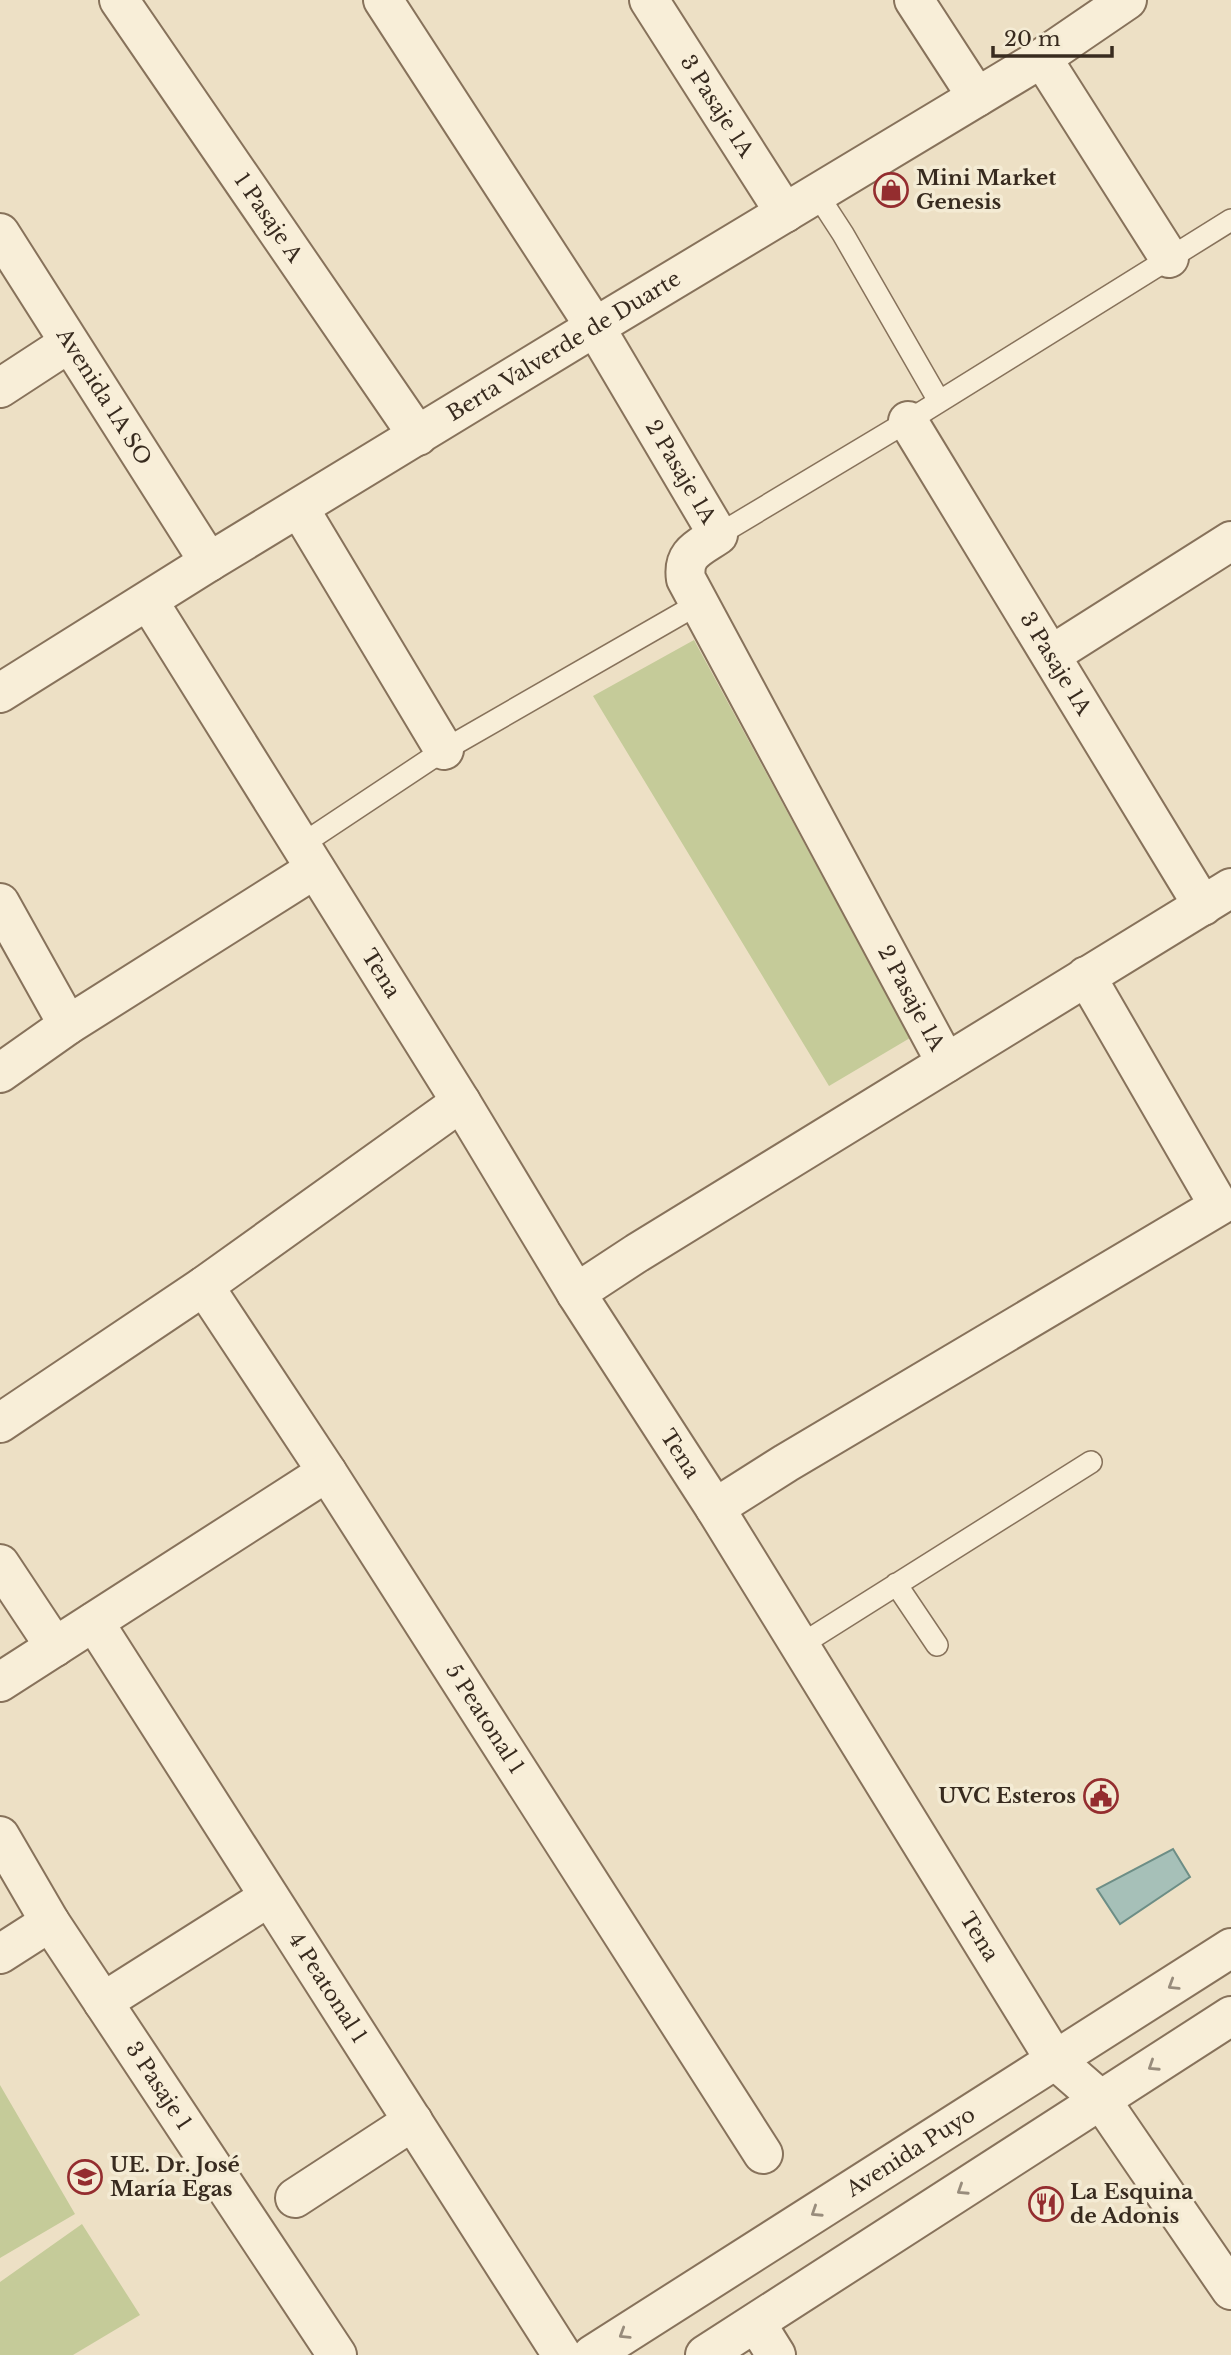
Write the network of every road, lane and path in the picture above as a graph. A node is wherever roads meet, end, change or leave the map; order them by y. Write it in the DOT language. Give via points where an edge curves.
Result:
graph roads {
  1 [pos="119,0"];
  2 [pos="383,0"];
  3 [pos="649,0"];
  4 [pos="914,0"];
  5 [pos="1103,7"];
  6 [pos="1042,58"];
  7 [pos="977,97"];
  8 [pos="801,204"];
  9 [pos="1231,220"];
  10 [pos="0,233"];
  11 [pos="1169,258"];
  12 [pos="595,327"];
  13 [pos="69,343"];
  14 [pos="0,388"];
  15 [pos="924,411"];
  16 [pos="418,436"];
  17 [pos="299,508"];
  18 [pos="718,535"];
  19 [pos="1231,541"];
  20 [pos="209,562"];
  21 [pos="149,601"];
  22 [pos="698,604"];
  23 [pos="1051,655"];
  24 [pos="0,693"];
  25 [pos="444,750"];
  26 [pos="308,857"];
  27 [pos="1217,897"];
  28 [pos="0,904"];
  29 [pos="1086,976"];
  30 [pos="68,1025"];
  31 [pos="946,1063"];
  32 [pos="0,1073"];
  33 [pos="461,1102"];
  34 [pos="1225,1203"];
  35 [pos="204,1286"];
  36 [pos="576,1293"];
  37 [pos="0,1423"];
  38 [pos="1091,1462"];
  39 [pos="327,1472"];
  40 [pos="715,1508"];
  41 [pos="0,1564"];
  42 [pos="896,1584"];
  43 [pos="94,1622"];
  44 [pos="937,1645"];
  45 [pos="799,1646"];
  46 [pos="55,1647"];
  47 [pos="0,1682"];
  48 [pos="0,1836"];
  49 [pos="269,1896"];
  50 [pos="50,1923"];
  51 [pos="1231,1948"];
  52 [pos="0,1954"];
  53 [pos="103,2002"];
  54 [pos="1231,2016"];
  55 [pos="1055,2060"];
  56 [pos="1101,2100"];
  57 [pos="413,2121"];
  58 [pos="762,2154"];
  59 [pos="295,2198"];
  60 [pos="1231,2290"];
  61 [pos="756,2323"];
  62 [pos="337,2355"];
  63 [pos="562,2355"];
  64 [pos="592,2355"];
  65 [pos="705,2355"];
  66 [pos="776,2355"];
  1 -- 16 [label="street, 1 Pasaje A"];
  2 -- 12 [label="street, 2 Pasaje 1A"];
  3 -- 8 [label="street, 3 Pasaje 1A"];
  4 -- 7 [label="street"];
  5 -- 6 [label="street, Berta Valverde de Duarte"];
  6 -- 7 [label="street, Berta Valverde de Duarte"];
  6 -- 11 [label="street"];
  7 -- 8 [label="street, Berta Valverde de Duarte"];
  8 -- 12 [label="street, Berta Valverde de Duarte"];
  8 -- 15 [label="lane" via="843,234"];
  9 -- 11 [label="lane"];
  10 -- 13 [label="street, Avenida 1A SO"];
  11 -- 15 [label="lane"];
  12 -- 16 [label="street, Berta Valverde de Duarte"];
  12 -- 18 [label="street, 2 Pasaje 1A"];
  13 -- 14 [label="street"];
  13 -- 20 [label="street, Avenida 1A SO"];
  15 -- 18 [label="lane"];
  15 -- 23 [label="street, 3 Pasaje 1A"];
  16 -- 17 [label="street, Berta Valverde de Duarte"];
  17 -- 20 [label="street, Berta Valverde de Duarte"];
  17 -- 25 [label="street"];
  18 -- 22 [label="street, 2 Pasaje 1A" via="691,553 684,567"];
  19 -- 23 [label="street"];
  20 -- 21 [label="street, Berta Valverde de Duarte"];
  21 -- 24 [label="street, Berta Valverde de Duarte"];
  21 -- 26 [label="street, Tena"];
  22 -- 25 [label="lane"];
  22 -- 31 [label="street, 2 Pasaje 1A"];
  23 -- 27 [label="street, 3 Pasaje 1A"];
  25 -- 26 [label="lane"];
  26 -- 30 [label="street"];
  26 -- 33 [label="street, Tena"];
  27 -- 29 [label="street"];
  28 -- 30 [label="street"];
  29 -- 31 [label="street"];
  29 -- 34 [label="street"];
  30 -- 32 [label="street"];
  31 -- 36 [label="street"];
  33 -- 35 [label="street"];
  33 -- 36 [label="street, Tena"];
  34 -- 40 [label="street"];
  35 -- 37 [label="street"];
  35 -- 39 [label="street, 5 Peatonal 1"];
  36 -- 40 [label="street, Tena"];
  38 -- 42 [label="lane"];
  39 -- 43 [label="street"];
  39 -- 58 [label="street, 5 Peatonal 1"];
  40 -- 45 [label="street, Tena"];
  41 -- 46 [label="street"];
  42 -- 44 [label="lane"];
  42 -- 45 [label="lane"];
  43 -- 46 [label="street"];
  43 -- 49 [label="street, 4 Peatonal 1"];
  45 -- 55 [label="street, Tena"];
  46 -- 47 [label="street"];
  48 -- 50 [label="street, 3 Pasaje 1"];
  49 -- 53 [label="street"];
  49 -- 57 [label="street, 4 Peatonal 1"];
  50 -- 52 [label="street"];
  50 -- 53 [label="street, 3 Pasaje 1"];
  51 -- 55 [label="street, Avenida Puyo, one-way"];
  53 -- 62 [label="street, 3 Pasaje 1"];
  54 -- 56 [label="street, one-way"];
  55 -- 56 [label="street, Tena"];
  55 -- 64 [label="street, Avenida Puyo, one-way"];
  56 -- 60 [label="street, Tena"];
  56 -- 61 [label="street, one-way"];
  57 -- 59 [label="street"];
  57 -- 63 [label="street, 4 Peatonal 1"];
  61 -- 65 [label="street"];
  61 -- 66 [label="street"];
}
